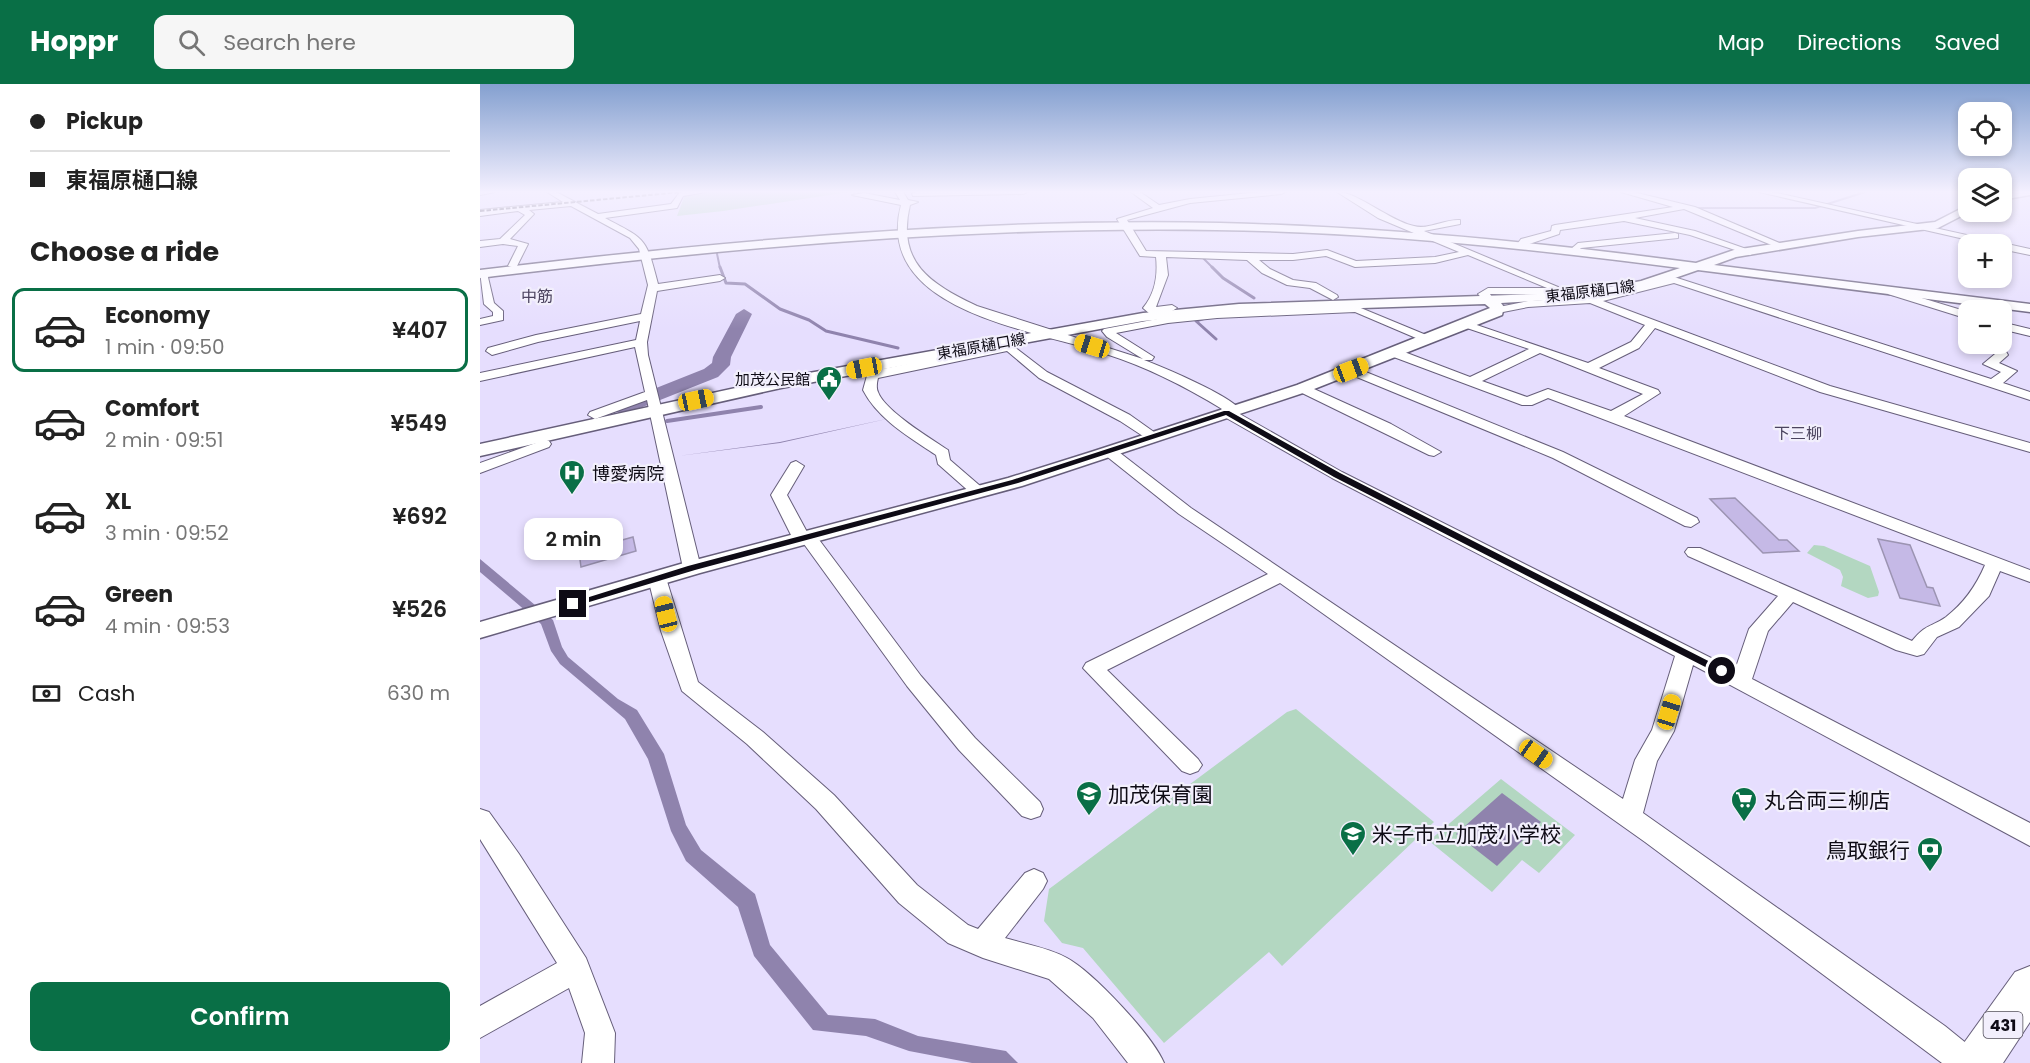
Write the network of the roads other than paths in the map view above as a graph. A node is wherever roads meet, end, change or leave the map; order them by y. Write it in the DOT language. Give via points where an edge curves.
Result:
graph roads {
  1 [pos="506,238"];
  2 [pos="634,238"];
  3 [pos="812,238"];
  4 [pos="904,238"];
  5 [pos="1134,238"];
  6 [pos="1433,238"];
  7 [pos="1457,238"];
  8 [pos="1465,238"];
  9 [pos="1536,238"];
  10 [pos="1651,238"];
  11 [pos="1706,238"];
  12 [pos="1761,238"];
  13 [pos="1837,238"];
  14 [pos="2017,238"];
  15 [pos="503,241"];
  16 [pos="2030,241"];
  17 [pos="1523,243"];
  18 [pos="480,244"];
  19 [pos="1784,247"];
  20 [pos="2012,248"];
  21 [pos="1576,249"];
  22 [pos="645,252"];
  23 [pos="1469,252"];
  24 [pos="1750,252"];
  25 [pos="2030,252"];
  26 [pos="1161,255"];
  27 [pos="1250,257"];
  28 [pos="1701,265"];
  29 [pos="513,266"];
  30 [pos="481,272"];
  31 [pos="720,278"];
  32 [pos="652,288"];
  33 [pos="1892,292"];
  34 [pos="1590,300"];
  35 [pos="1493,305"];
  36 [pos="2030,307"];
  37 [pos="1239,308"];
  38 [pos="1958,313"];
  39 [pos="647,316"];
  40 [pos="480,322"];
  41 [pos="1465,324"];
  42 [pos="1653,324"];
  43 [pos="2014,329"];
  44 [pos="2030,333"];
  45 [pos="1050,334"];
  46 [pos="1427,339"];
  47 [pos="640,342"];
  48 [pos="486,349"];
  49 [pos="1540,349"];
  50 [pos="1395,352"];
  51 [pos="2002,354"];
  52 [pos="1149,357"];
  53 [pos="908,363"];
  54 [pos="1589,368"];
  55 [pos="1351,370"];
  56 [pos="499,373"];
  57 [pos="480,377"];
  58 [pos="1471,381"];
  59 [pos="1993,384"];
  60 [pos="1303,388"];
  61 [pos="2030,396"];
  62 [pos="653,399"];
  63 [pos="1230,411"];
  64 [pos="595,415"];
  65 [pos="1613,416"];
  66 [pos="1154,437"];
  67 [pos="544,444"];
  68 [pos="2030,448"];
  69 [pos="480,450"];
  70 [pos="1110,452"];
  71 [pos="1434,452"];
  72 [pos="796,465"];
  73 [pos="480,468"];
  74 [pos="978,491"];
  75 [pos="1691,522"];
  76 [pos="805,538"];
  77 [pos="1694,552"];
  78 [pos="1995,563"];
  79 [pos="692,568"];
  80 [pos="1281,575"];
  81 [pos="2030,576"];
  82 [pos="657,578"];
  83 [pos="1790,594"];
  84 [pos="480,630"];
  85 [pos="1686,652"];
  86 [pos="1741,681"];
  87 [pos="1190,765"];
  88 [pos="1031,809"];
  89 [pos="1629,818"];
  90 [pos="480,819"];
  91 [pos="2030,835"];
  92 [pos="1034,881"];
  93 [pos="983,945"];
  94 [pos="576,968"];
  95 [pos="2030,986"];
  96 [pos="480,1023"];
  97 [pos="598,1063"];
  98 [pos="1148,1063"];
  99 [pos="1966,1063"];
  100 [pos="1977,1063"];
  1 -- 15 [label="street"];
  2 -- 22 [label="street"];
  3 -- 22 [label="main road"];
  4 -- 45 [label="street" via="911,265 930,284 968,306"];
  5 -- 26 [label="street" via="1143,254"];
  6 -- 23 [label="street"];
  7 -- 28 [label="main road"];
  8 -- 17 [label="main road"];
  9 -- 17 [label="street"];
  10 -- 21 [label="street"];
  11 -- 24 [label="street"];
  12 -- 19 [label="street"];
  13 -- 19 [label="main road, 東福原樋口線"];
  14 -- 16 [label="street"];
  15 -- 18 [label="street"];
  15 -- 29 [label="street" via="523,244"];
  17 -- 21 [label="main road"];
  19 -- 24 [label="main road, 東福原樋口線"];
  20 -- 25 [label="street"];
  21 -- 28 [label="main road"];
  22 -- 29 [label="main road"];
  22 -- 30 [label="main road"];
  22 -- 32 [label="street"];
  23 -- 27 [label="street" via="1435,260 1354,264 1327,253"];
  23 -- 35 [label="street" via="1553,287 1551,292 1488,291 1484,294"];
  24 -- 28 [label="main road, 東福原樋口線"];
  26 -- 27 [label="street"];
  26 -- 37 [label="street" via="1163,275 1150,311"];
  27 -- 37 [label="street" via="1266,271 1291,283 1312,285 1333,297"];
  28 -- 33 [label="main road"];
  28 -- 35 [label="main road, 東福原樋口線" via="1644,284 1599,293"];
  28 -- 36 [label="main road"];
  29 -- 30 [label="main road"];
  30 -- 40 [label="street" via="489,304 498,311 499,318"];
  31 -- 32 [label="street"];
  32 -- 39 [label="street"];
  33 -- 36 [label="main road"];
  33 -- 38 [label="street"];
  34 -- 35 [label="street"];
  34 -- 42 [label="street"];
  34 -- 59 [label="street" via="1674,280 1687,282"];
  35 -- 37 [label="main road, 東福原樋口線"];
  35 -- 41 [label="main road, 東福原樋口線"];
  37 -- 45 [label="main road, 東福原樋口線" via="1143,317"];
  37 -- 46 [label="street" via="1356,309"];
  37 -- 52 [label="street" via="1108,330"];
  39 -- 47 [label="street"];
  39 -- 48 [label="street"];
  41 -- 46 [label="main road, 東福原樋口線"];
  41 -- 49 [label="street"];
  42 -- 54 [label="street" via="1635,345"];
  42 -- 68 [label="street" via="1825,389"];
  43 -- 44 [label="street"];
  45 -- 53 [label="main road, 東福原樋口線"];
  45 -- 63 [label="street" via="1155,368"];
  46 -- 50 [label="main road, 東福原樋口線"];
  47 -- 56 [label="street"];
  47 -- 62 [label="street"];
  48 -- 56 [label="street"];
  49 -- 54 [label="street"];
  49 -- 58 [label="street"];
  50 -- 55 [label="main road, 東福原樋口線"];
  50 -- 58 [label="street"];
  51 -- 59 [label="street" via="1989,364 2011,371"];
  53 -- 62 [label="main road, 東福原樋口線"];
  53 -- 66 [label="street" via="1013,348 1043,375"];
  53 -- 74 [label="street" via="872,375 869,384 873,397 904,428 943,453 943,461"];
  54 -- 65 [label="street" via="1653,393"];
  55 -- 60 [label="main road, 東福原樋口線"];
  55 -- 75 [label="street" via="1558,455"];
  56 -- 57 [label="street"];
  58 -- 65 [label="street" via="1527,402 1548,393"];
  59 -- 61 [label="street"];
  60 -- 63 [label="main road, 東福原樋口線"];
  60 -- 71 [label="street" via="1388,426"];
  62 -- 64 [label="street"];
  62 -- 69 [label="main road, 東福原樋口線"];
  62 -- 79 [label="street"];
  63 -- 66 [label="main road, 東福原樋口線"];
  63 -- 85 [label="street" via="1337,475"];
  65 -- 78 [label="street"];
  66 -- 70 [label="main road, 東福原樋口線"];
  67 -- 73 [label="street"];
  70 -- 74 [label="main road, 東福原樋口線"];
  70 -- 80 [label="street" via="1185,511"];
  72 -- 76 [label="street" via="779,495"];
  74 -- 76 [label="main road, 東福原樋口線"];
  76 -- 79 [label="main road, 東福原樋口線"];
  76 -- 88 [label="street" via="914,681"];
  77 -- 83 [label="street"];
  78 -- 81 [label="street"];
  78 -- 83 [label="street" via="1982,592 1952,622 1930,632 1917,649"];
  79 -- 82 [label="main road, 東福原樋口線"];
  80 -- 87 [label="street" via="1093,668"];
  80 -- 89 [label="street"];
  82 -- 84 [label="main road, 東福原樋口線"];
  82 -- 93 [label="street" via="689,686 755,738 817,795 908,894 958,934"];
  83 -- 86 [label="street" via="1759,628"];
  85 -- 86 [label="street"];
  85 -- 89 [label="street" via="1663,731 1646,760"];
  86 -- 91 [label="street"];
  89 -- 99 [label="street"];
  90 -- 94 [label="street"];
  92 -- 93 [label="street"];
  93 -- 98 [label="street" via="1058,968 1103,1008"];
  94 -- 96 [label="street"];
  94 -- 97 [label="street" via="600,1033"];
  95 -- 100 [label="highway, 431"];
}
